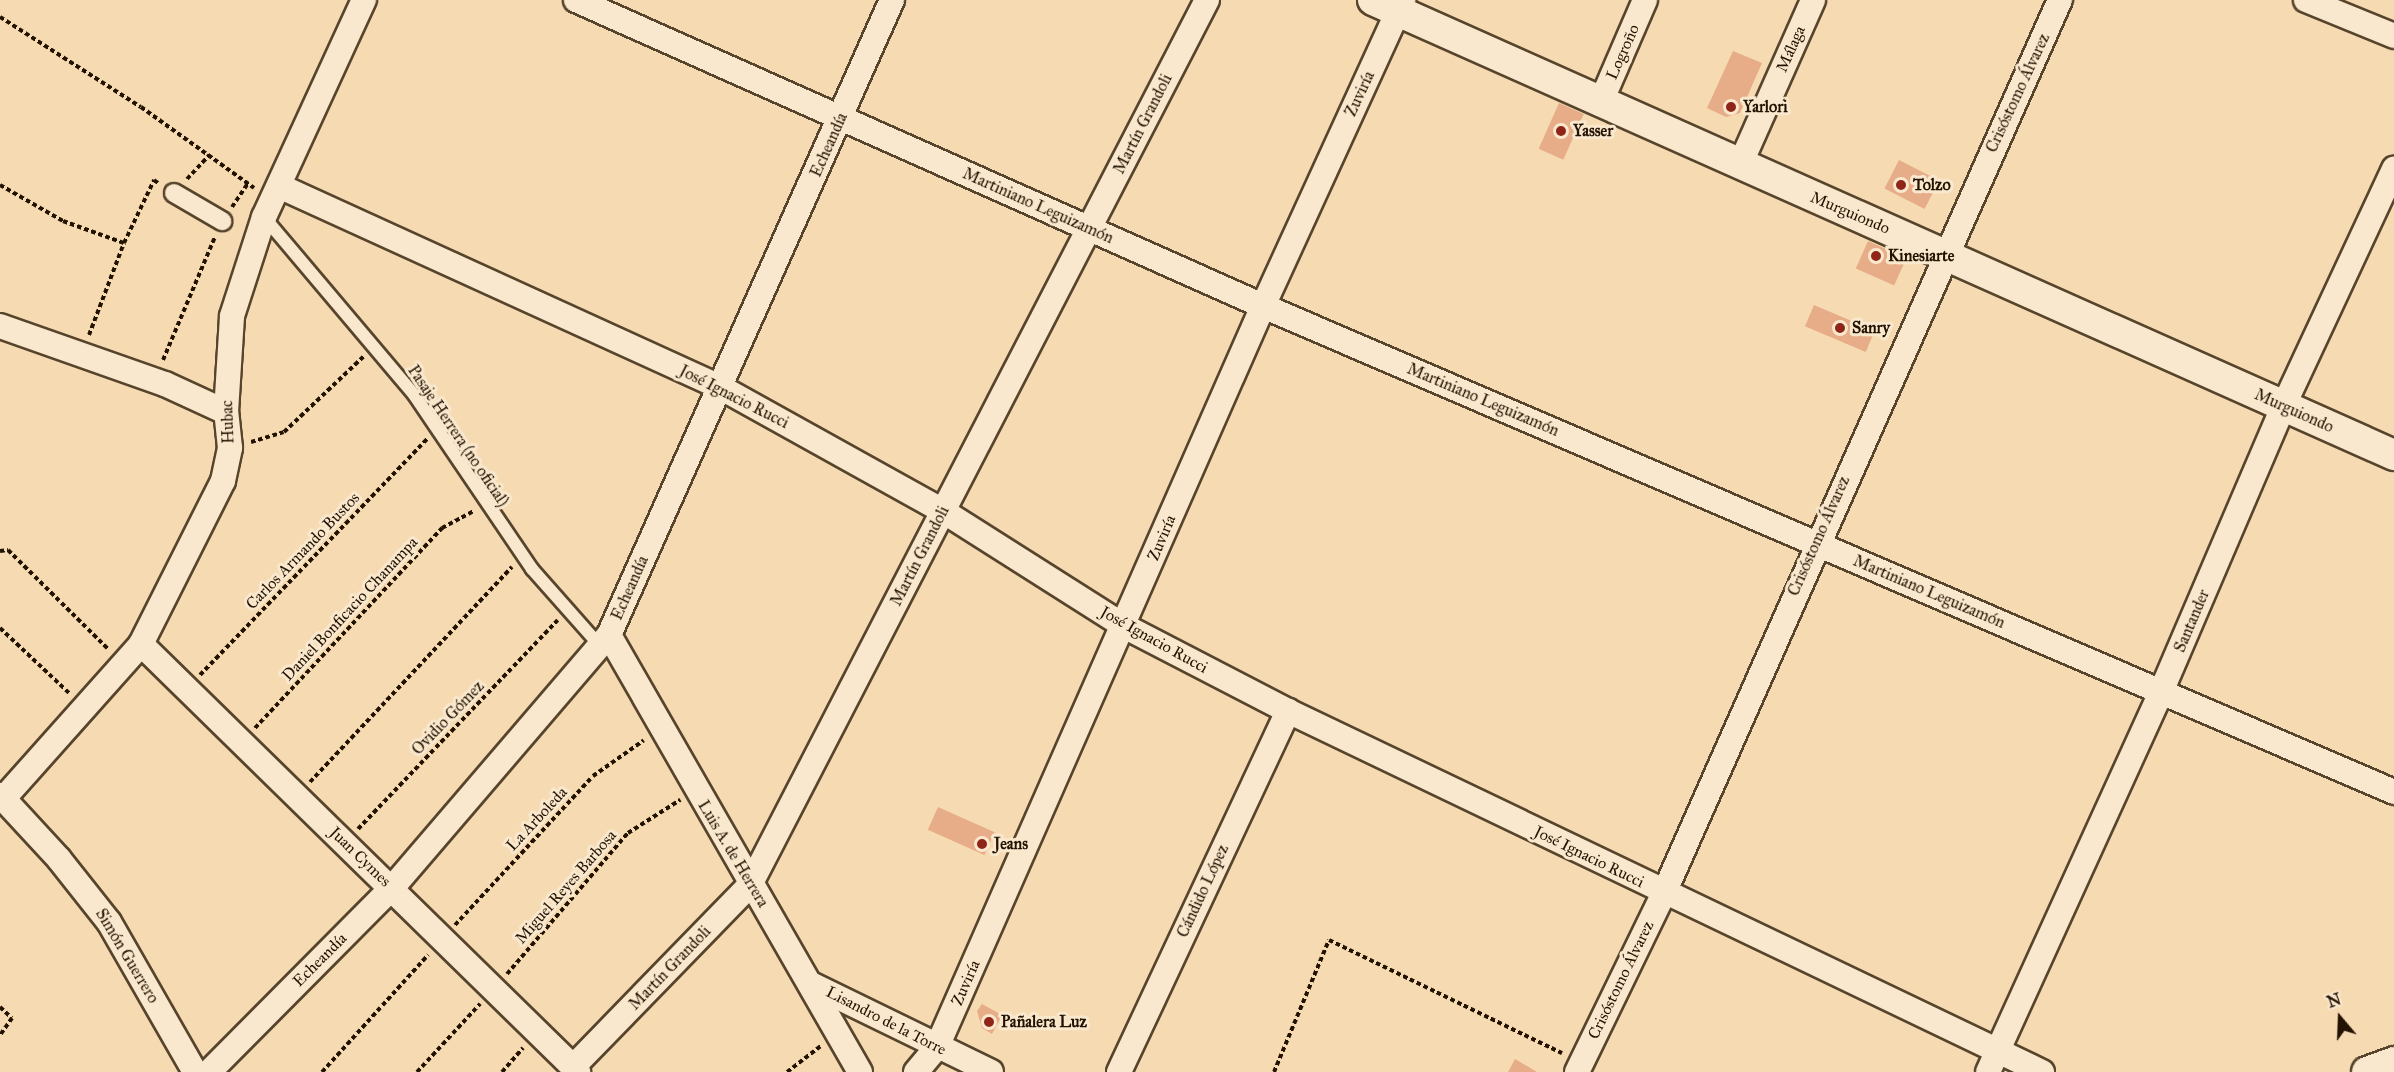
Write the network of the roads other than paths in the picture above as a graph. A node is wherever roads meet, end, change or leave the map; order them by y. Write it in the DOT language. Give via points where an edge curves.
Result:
graph roads {
  1 [pos="364,0"];
  2 [pos="576,0"];
  3 [pos="892,0"];
  4 [pos="1207,0"];
  5 [pos="1645,0"];
  6 [pos="1813,0"];
  7 [pos="2060,0"];
  8 [pos="2306,0"];
  9 [pos="1391,4"];
  10 [pos="2394,36"];
  11 [pos="1600,104"];
  12 [pos="843,116"];
  13 [pos="1740,165"];
  14 [pos="2394,169"];
  15 [pos="174,193"];
  16 [pos="272,201"];
  17 [pos="222,220"];
  18 [pos="1089,229"];
  19 [pos="1944,253"];
  20 [pos="1263,306"];
  21 [pos="0,326"];
  22 [pos="720,387"];
  23 [pos="2283,407"];
  24 [pos="226,412"];
  25 [pos="2394,455"];
  26 [pos="943,511"];
  27 [pos="1816,543"];
  28 [pos="1124,626"];
  29 [pos="605,641"];
  30 [pos="141,644"];
  31 [pos="2161,692"];
  32 [pos="1288,711"];
  33 [pos="2394,792"];
  34 [pos="2,797"];
  35 [pos="750,885"];
  36 [pos="392,888"];
  37 [pos="1664,893"];
  38 [pos="813,985"];
  39 [pos="937,1047"];
  40 [pos="1992,1061"];
  41 [pos="2394,1062"];
  42 [pos="1579,1067"];
  43 [pos="575,1070"];
  44 [pos="195,1072"];
  45 [pos="209,1072"];
  46 [pos="860,1072"];
  47 [pos="916,1072"];
  48 [pos="991,1072"];
  49 [pos="1119,1072"];
  50 [pos="2042,1072"];
  51 [pos="2367,1072"];
  1 -- 16 [label="street, Hubac"];
  2 -- 12 [label="street, Martiniano Leguizamón"];
  3 -- 12 [label="street, Echeandía"];
  4 -- 18 [label="street, Martín Grandoli"];
  5 -- 11 [label="street, Logroño"];
  6 -- 13 [label="street, Málaga"];
  7 -- 19 [label="street, Crisóstomo Álvarez"];
  8 -- 10 [label="street"];
  9 -- 11 [label="street, Murguiondo"];
  9 -- 20 [label="street, Zuviría"];
  11 -- 13 [label="street, Murguiondo"];
  12 -- 18 [label="street, Martiniano Leguizamón"];
  12 -- 22 [label="street, Echeandía"];
  13 -- 19 [label="street, Murguiondo"];
  14 -- 23 [label="street, Santander"];
  15 -- 17 [label="street"];
  16 -- 22 [label="street, José Ignacio Rucci"];
  16 -- 24 [label="street, Hubac" via="232,316"];
  16 -- 29 [label="lane, Pasaje Herrera (no oficial)" via="373,346 415,396 522,556 568,610"];
  18 -- 20 [label="street, Martiniano Leguizamón"];
  18 -- 26 [label="street, Martín Grandoli"];
  19 -- 23 [label="street, Murguiondo"];
  19 -- 27 [label="street, Crisóstomo Álvarez"];
  20 -- 27 [label="street, Martiniano Leguizamón"];
  20 -- 28 [label="street, Zuviría"];
  21 -- 24 [label="street" via="154,380"];
  22 -- 26 [label="street, José Ignacio Rucci"];
  22 -- 29 [label="street, Echeandía"];
  23 -- 25 [label="street, Murguiondo"];
  23 -- 31 [label="street, Santander"];
  24 -- 30 [label="street, Hubac" via="230,448 223,481"];
  26 -- 28 [label="street, José Ignacio Rucci"];
  26 -- 35 [label="street, Martín Grandoli"];
  27 -- 31 [label="street, Martiniano Leguizamón"];
  27 -- 37 [label="street, Crisóstomo Álvarez"];
  28 -- 32 [label="street, José Ignacio Rucci"];
  28 -- 39 [label="street, Zuviría"];
  29 -- 35 [label="street, Luis A. de Herrera" via="661,729"];
  29 -- 36 [label="street, Echeandía"];
  30 -- 34 [label="street, Hubac"];
  30 -- 36 [label="street, Juan Cymes"];
  31 -- 33 [label="street, Martiniano Leguizamón"];
  31 -- 40 [label="street, Santander"];
  32 -- 37 [label="street, José Ignacio Rucci"];
  32 -- 49 [label="street, Cándido López"];
  34 -- 44 [label="street, Simón Guerrero" via="109,922"];
  35 -- 38 [label="street, Luis A. de Herrera"];
  35 -- 43 [label="street, Martín Grandoli"];
  36 -- 43 [label="street, Juan Cymes"];
  36 -- 45 [label="street, Echeandía"];
  37 -- 40 [label="street, José Ignacio Rucci"];
  37 -- 42 [label="street, Crisóstomo Álvarez"];
  38 -- 39 [label="street, Lisandro de la Torre"];
  38 -- 46 [label="street, Luis A. de Herrera"];
  39 -- 47 [label="street, Zuviría"];
  39 -- 48 [label="street, Lisandro de la Torre"];
  40 -- 50 [label="street, José Ignacio Rucci"];
  41 -- 51 [label="street"];
}
